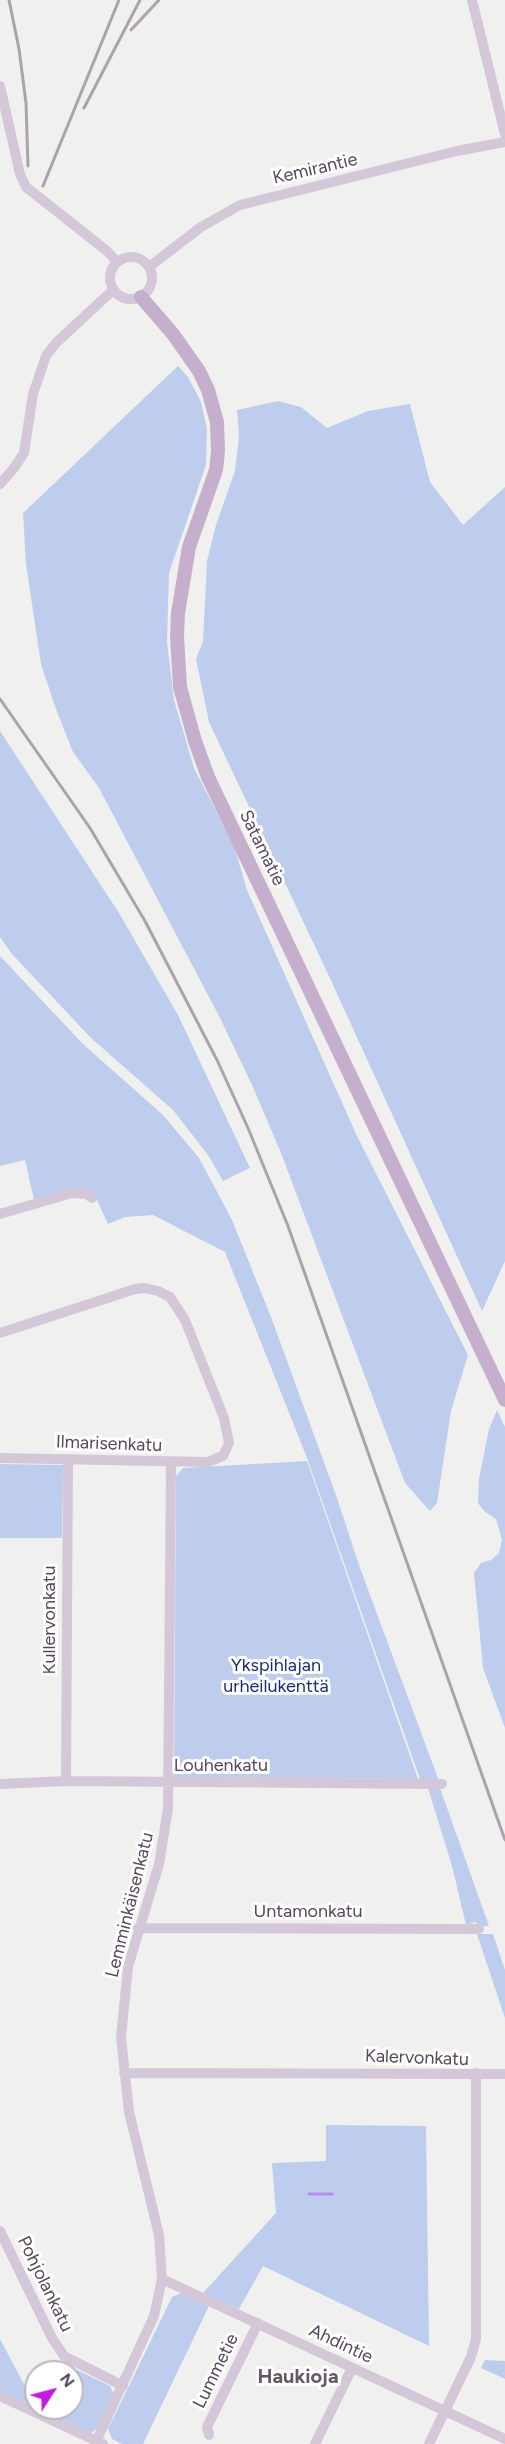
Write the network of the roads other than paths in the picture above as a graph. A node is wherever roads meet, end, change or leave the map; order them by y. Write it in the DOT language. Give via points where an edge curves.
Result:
graph roads {
  1 [pos="472,0"];
  2 [pos="0,86"];
  3 [pos="505,134"];
  4 [pos="505,142"];
  5 [pos="117,262"];
  6 [pos="149,267"];
  7 [pos="113,290"];
  8 [pos="141,297"];
  9 [pos="0,484"];
  10 [pos="92,1198"];
  11 [pos="0,1214"];
  12 [pos="0,1333"];
  13 [pos="505,1400"];
  14 [pos="0,1458"];
  15 [pos="68,1459"];
  16 [pos="171,1463"];
  17 [pos="66,1781"];
  18 [pos="170,1782"];
  19 [pos="0,1784"];
  20 [pos="442,1784"];
  21 [pos="138,1928"];
  22 [pos="479,1929"];
  23 [pos="124,2073"];
  24 [pos="476,2073"];
  25 [pos="505,2074"];
  26 [pos="0,2232"];
  27 [pos="162,2278"];
  28 [pos="258,2323"];
  29 [pos="352,2368"];
  30 [pos="123,2386"];
  31 [pos="0,2396"];
  32 [pos="446,2412"];
  33 [pos="209,2435"];
  34 [pos="505,2439"];
  35 [pos="98,2443"];
  36 [pos="315,2444"];
  37 [pos="429,2444"];
  1 -- 3 [label="street"];
  2 -- 5 [label="street" via="26,187"];
  4 -- 6 [label="street, Kemirantie" via="240,205 201,227"];
  5 -- 6 [label="street" via="137,258"];
  5 -- 7 [label="street" via="110,277"];
  6 -- 8 [label="street" via="151,286"];
  7 -- 8 [label="street" via="124,299"];
  7 -- 9 [label="street" via="46,356 33,394 24,453"];
  8 -- 13 [label="main road, Satamatie" via="199,370 217,422 216,470 189,547 178,612 180,687 195,741 208,777"];
  10 -- 11 [label="street" via="72,1193"];
  12 -- 16 [label="street, Ilmarisenkatu" via="135,1288 170,1297 185,1320 229,1443 217,1460"];
  14 -- 15 [label="street, Ilmarisenkatu"];
  15 -- 16 [label="street, Ilmarisenkatu"];
  15 -- 17 [label="street, Kullervonkatu"];
  16 -- 18 [label="street, Lemminkäisenkatu"];
  17 -- 18 [label="street, Louhenkatu"];
  17 -- 19 [label="street, Louhenkatu"];
  18 -- 20 [label="street, Louhenkatu"];
  18 -- 21 [label="street, Lemminkäisenkatu" via="159,1864"];
  21 -- 22 [label="street, Untamonkatu"];
  21 -- 23 [label="street, Lemminkäisenkatu" via="124,1996"];
  23 -- 24 [label="street, Kalervonkatu"];
  23 -- 27 [label="street, Lemminkäisenkatu" via="135,2142 159,2235"];
  24 -- 25 [label="street"];
  24 -- 32 [label="street, Kalervonkatu" via="476,2339"];
  26 -- 30 [label="street, Pohjolankatu" via="64,2356"];
  27 -- 28 [label="street, Ahdintie"];
  27 -- 30 [label="street, Lemminkäisenkatu" via="154,2316"];
  28 -- 29 [label="street, Ahdintie"];
  28 -- 33 [label="street, Lummetie" via="207,2427"];
  29 -- 32 [label="street, Ahdintie"];
  29 -- 36 [label="street"];
  30 -- 35 [label="street, Lemminkäisenkatu"];
  31 -- 35 [label="street"];
  32 -- 34 [label="street, Ahdintie"];
  32 -- 37 [label="street, Kalervonkatu"];
}
